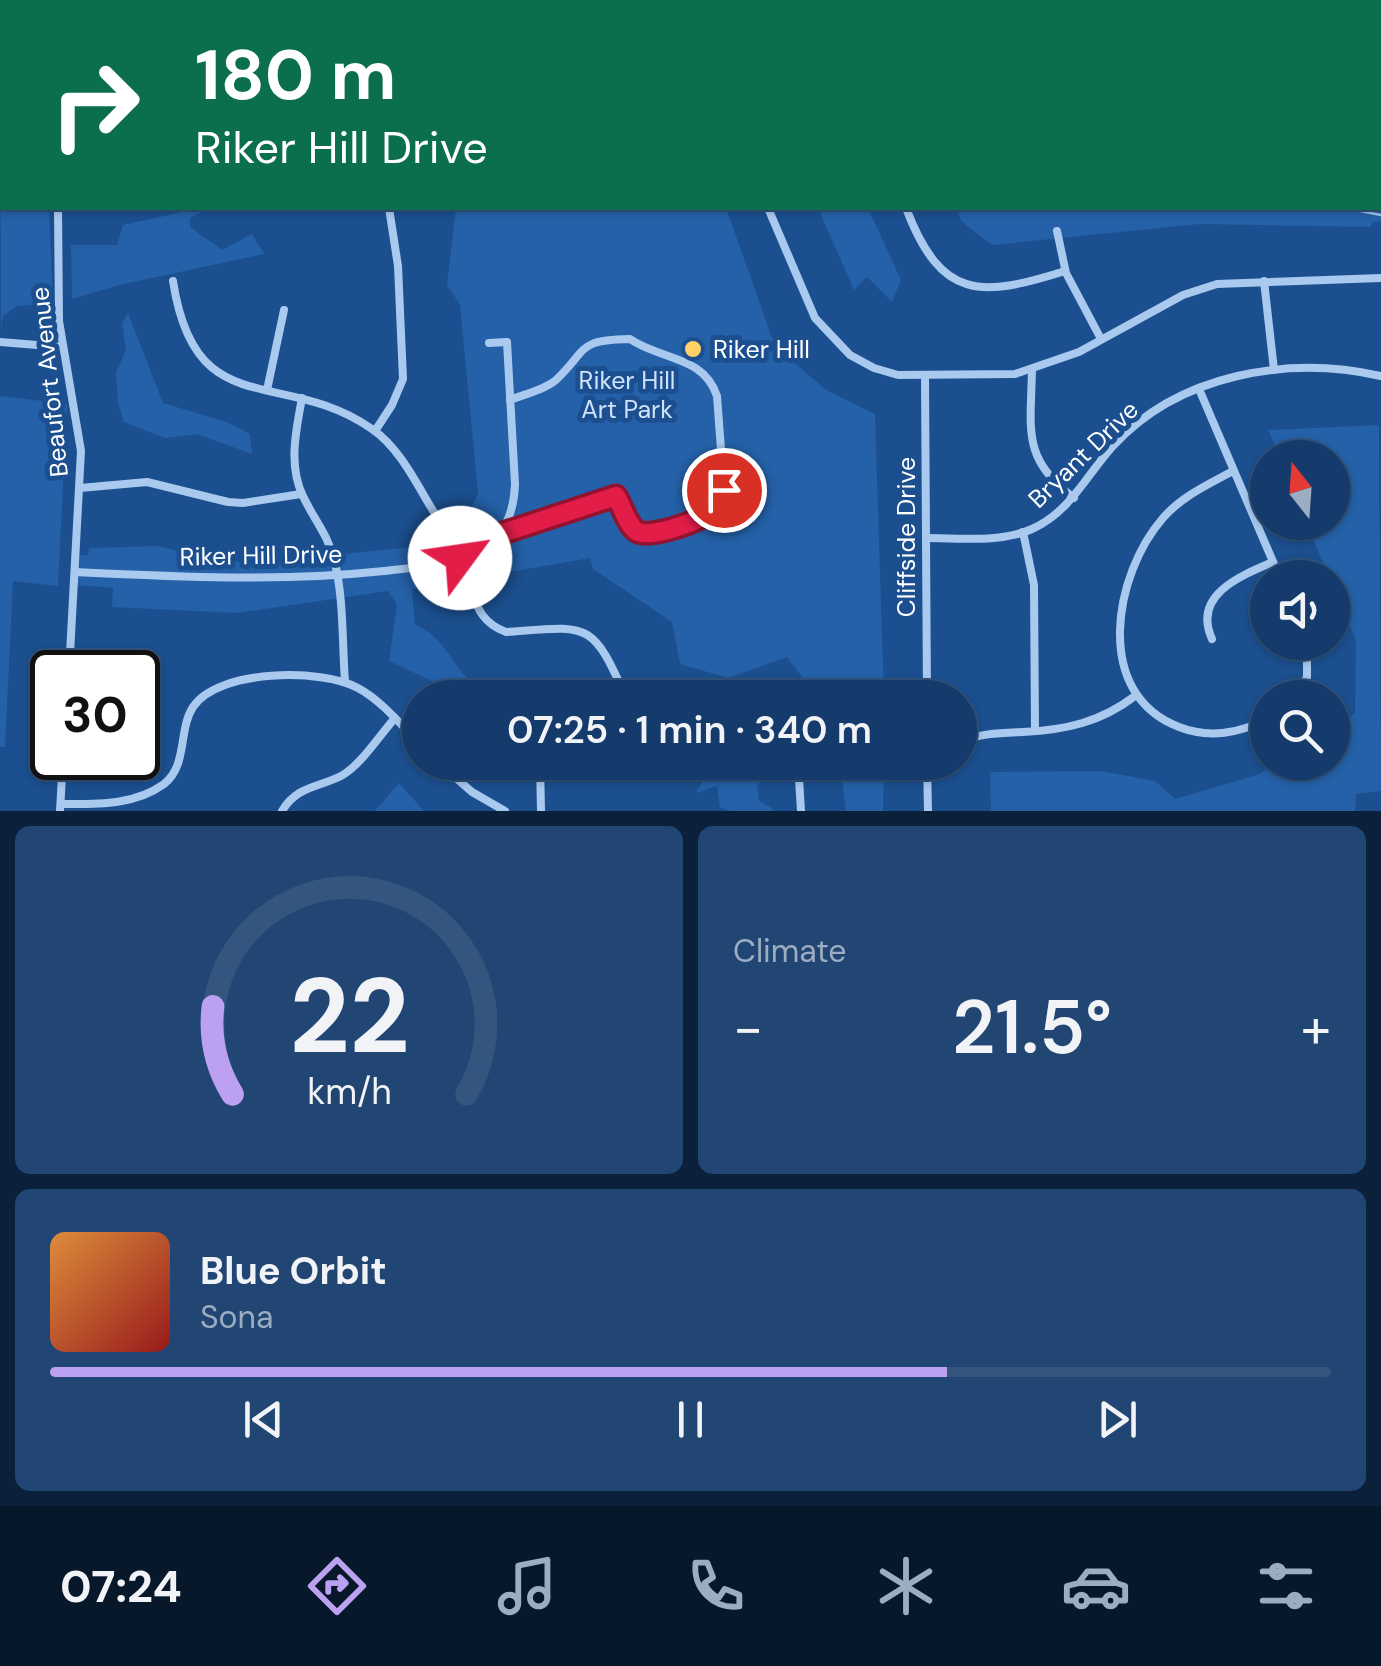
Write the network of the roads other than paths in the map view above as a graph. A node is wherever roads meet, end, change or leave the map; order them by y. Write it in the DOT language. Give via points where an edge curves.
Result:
graph roads {
  1 [pos="58,210"];
  2 [pos="389,210"];
  3 [pos="769,210"];
  4 [pos="907,210"];
  5 [pos="1057,231"];
  6 [pos="1065,271"];
  7 [pos="1381,278"];
  8 [pos="174,281"];
  9 [pos="1264,282"];
  10 [pos="284,310"];
  11 [pos="1101,340"];
  12 [pos="0,342"];
  13 [pos="489,343"];
  14 [pos="62,346"];
  15 [pos="1032,369"];
  16 [pos="1274,370"];
  17 [pos="925,376"];
  18 [pos="1381,376"];
  19 [pos="1199,389"];
  20 [pos="267,390"];
  21 [pos="302,398"];
  22 [pos="510,400"];
  23 [pos="374,431"];
  24 [pos="1234,471"];
  25 [pos="80,488"];
  26 [pos="301,494"];
  27 [pos="1074,498"];
  28 [pos="1023,532"];
  29 [pos="500,534"];
  30 [pos="450,536"];
  31 [pos="926,538"];
  32 [pos="1272,560"];
  33 [pos="75,572"];
  34 [pos="1250,572"];
  35 [pos="338,576"];
  36 [pos="470,589"];
  37 [pos="1212,639"];
  38 [pos="70,650"];
  39 [pos="618,680"];
  40 [pos="927,680"];
  41 [pos="345,682"];
  42 [pos="1136,696"];
  43 [pos="395,718"];
  44 [pos="402,725"];
  45 [pos="1250,726"];
  46 [pos="1036,732"];
  47 [pos="977,736"];
  48 [pos="63,780"];
  49 [pos="458,780"];
  50 [pos="540,780"];
  51 [pos="799,780"];
  52 [pos="927,780"];
  53 [pos="61,807"];
  54 [pos="282,811"];
  55 [pos="505,811"];
  56 [pos="541,811"];
  57 [pos="801,811"];
  58 [pos="928,811"];
  1 -- 14 [label="street, Beaufort Avenue"];
  2 -- 23 [label="street" via="403,379"];
  3 -- 17 [label="street" via="805,300 836,344 885,372"];
  4 -- 6 [label="street" via="928,257 968,285 1003,288"];
  5 -- 6 [label="street"];
  6 -- 11 [label="street"];
  7 -- 9 [label="street"];
  8 -- 20 [label="street" via="186,332 201,360 218,375"];
  9 -- 11 [label="street" via="1200,288"];
  9 -- 16 [label="street"];
  10 -- 20 [label="street"];
  11 -- 15 [label="street"];
  12 -- 14 [label="street"];
  13 -- 22 [label="street" via="508,342"];
  14 -- 25 [label="street, Beaufort Avenue" via="82,451"];
  15 -- 17 [label="street"];
  15 -- 27 [label="street" via="1033,447 1048,478"];
  16 -- 18 [label="street, Bryant Drive" via="1334,368"];
  16 -- 19 [label="street, Bryant Drive"];
  17 -- 31 [label="street, Cliffside Drive"];
  19 -- 24 [label="street"];
  19 -- 27 [label="street, Bryant Drive" via="1132,428"];
  20 -- 21 [label="street"];
  21 -- 23 [label="street"];
  21 -- 26 [label="street" via="294,449"];
  22 -- 29 [label="street" via="514,504"];
  22 -- 29 [label="street, Riker Hill Drive" via="554,382 592,342 630,338 682,359 706,375 717,396 724,490 691,523 650,534 632,528 616,496"];
  23 -- 30 [label="street"];
  24 -- 32 [label="street"];
  24 -- 42 [label="street" via="1172,508 1132,569 1120,633"];
  25 -- 26 [label="street" via="146,482 243,503"];
  25 -- 33 [label="street, Beaufort Avenue"];
  26 -- 35 [label="street" via="327,538"];
  27 -- 28 [label="street, Bryant Drive"];
  28 -- 31 [label="street, Bryant Drive"];
  28 -- 46 [label="street" via="1034,585"];
  29 -- 35 [label="street, Riker Hill Drive" via="444,564"];
  31 -- 40 [label="street, Cliffside Drive"];
  33 -- 35 [label="street, Riker Hill Drive"];
  33 -- 38 [label="street, Beaufort Avenue"];
  34 -- 37 [label="street" via="1212,600 1206,622"];
  35 -- 41 [label="street"];
  36 -- 39 [label="street" via="482,617 506,632 572,629 589,635 604,648"];
  41 -- 43 [label="street"];
  41 -- 53 [label="street" via="276,676 219,686 192,708 176,770 162,786 104,804"];
  42 -- 45 [label="street" via="1164,720 1194,732 1228,734"];
  42 -- 46 [label="street" via="1086,724"];
  43 -- 44 [label="street"];
  43 -- 54 [label="street" via="341,776 308,786"];
  46 -- 47 [label="street"];
  48 -- 53 [label="street"];
  49 -- 55 [label="street"];
  50 -- 56 [label="street"];
  51 -- 57 [label="street"];
  52 -- 58 [label="street"];
}
